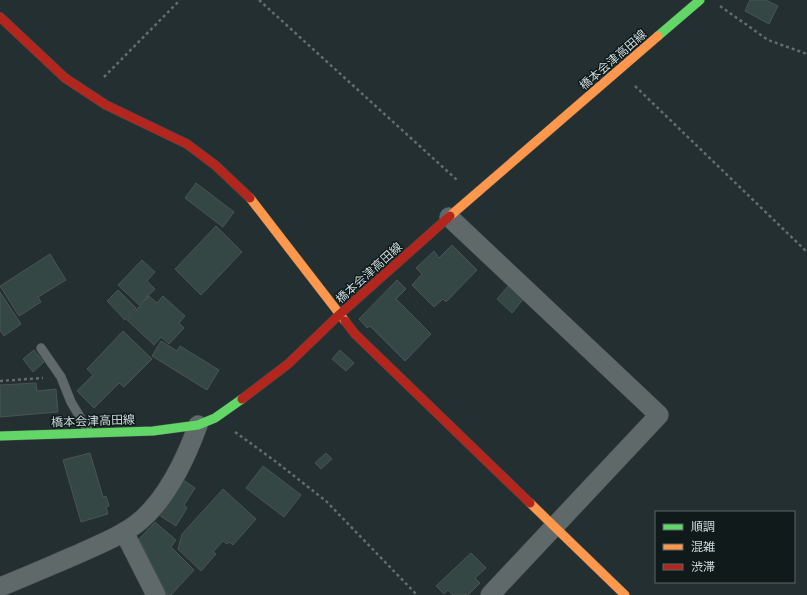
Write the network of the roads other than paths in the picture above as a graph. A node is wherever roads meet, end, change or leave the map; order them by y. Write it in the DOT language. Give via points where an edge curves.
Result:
graph roads {
  1 [pos="700,0"];
  2 [pos="0,17"];
  3 [pos="449,217"];
  4 [pos="340,314"];
  5 [pos="41,348"];
  6 [pos="198,426"];
  7 [pos="90,434"];
  8 [pos="0,436"];
  9 [pos="554,527"];
  10 [pos="124,532"];
  11 [pos="0,587"];
  12 [pos="156,595"];
  13 [pos="490,595"];
  14 [pos="625,595"];
  1 -- 3 [label="main road, 橋本会津高田線"];
  2 -- 4 [label="main road" via="66,78 89,94 106,105 187,144 215,165 245,192"];
  3 -- 4 [label="main road, 橋本会津高田線"];
  3 -- 9 [label="street" via="659,415"];
  4 -- 6 [label="main road, 橋本会津高田線" via="271,377 216,418"];
  4 -- 9 [label="main road" via="355,334"];
  5 -- 7 [label="lane" via="61,377 71,402"];
  6 -- 7 [label="main road, 橋本会津高田線"];
  6 -- 10 [label="street" via="186,457 158,501 141,520"];
  7 -- 8 [label="main road, 橋本会津高田線"];
  9 -- 13 [label="street"];
  9 -- 14 [label="main road"];
  10 -- 11 [label="street"];
  10 -- 12 [label="street"];
}
